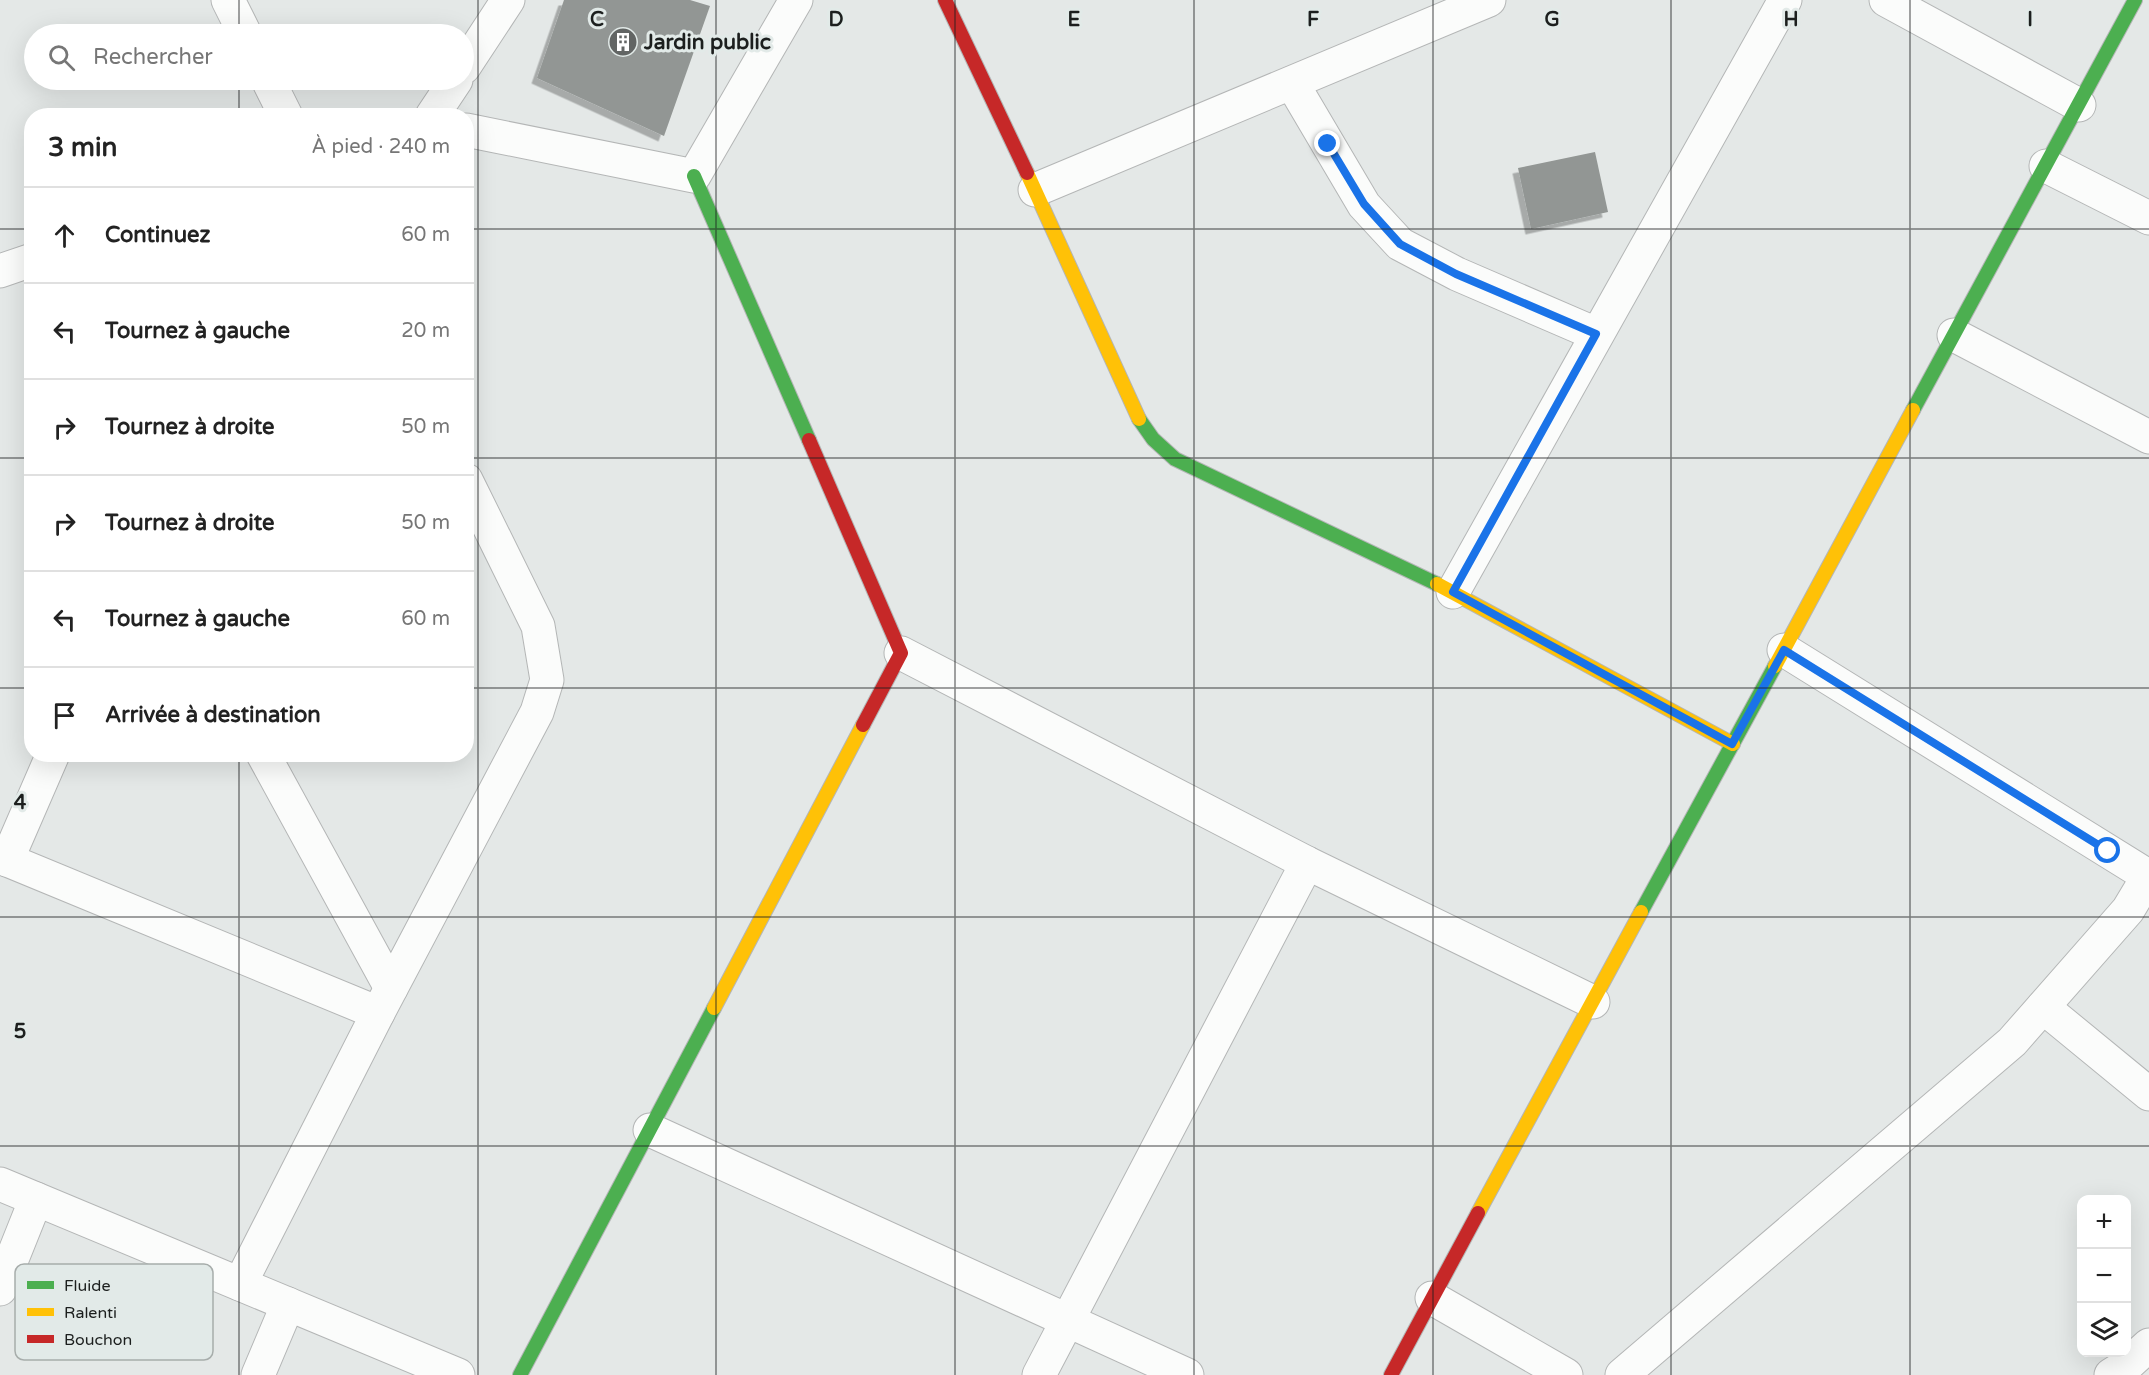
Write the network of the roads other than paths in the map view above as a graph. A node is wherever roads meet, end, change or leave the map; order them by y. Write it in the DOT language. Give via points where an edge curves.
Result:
graph roads {
  1 [pos="228,0"];
  2 [pos="508,0"];
  3 [pos="796,0"];
  4 [pos="945,0"];
  5 [pos="1489,0"];
  6 [pos="1785,0"];
  7 [pos="1886,0"];
  8 [pos="2135,0"];
  9 [pos="240,24"];
  10 [pos="474,53"];
  11 [pos="1292,83"];
  12 [pos="273,90"];
  13 [pos="449,90"];
  14 [pos="2079,105"];
  15 [pos="282,108"];
  16 [pos="437,108"];
  17 [pos="474,132"];
  18 [pos="2046,166"];
  19 [pos="694,176"];
  20 [pos="1035,190"];
  21 [pos="2149,218"];
  22 [pos="24,263"];
  23 [pos="0,271"];
  24 [pos="1596,334"];
  25 [pos="1954,335"];
  26 [pos="2149,437"];
  27 [pos="474,496"];
  28 [pos="1453,592"];
  29 [pos="1784,650"];
  30 [pos="901,653"];
  31 [pos="1732,744"];
  32 [pos="49,762"];
  33 [pos="267,762"];
  34 [pos="4,858"];
  35 [pos="1307,863"];
  36 [pos="2149,875"];
  37 [pos="385,1001"];
  38 [pos="1593,1002"];
  39 [pos="2043,1007"];
  40 [pos="2149,1094"];
  41 [pos="651,1130"];
  42 [pos="0,1184"];
  43 [pos="36,1199"];
  44 [pos="192,1264"];
  45 [pos="213,1273"];
  46 [pos="240,1284"];
  47 [pos="0,1289"];
  48 [pos="1432,1298"];
  49 [pos="288,1304"];
  50 [pos="1067,1321"];
  51 [pos="2149,1345"];
  52 [pos="258,1375"];
  53 [pos="458,1375"];
  54 [pos="520,1375"];
  55 [pos="1040,1375"];
  56 [pos="1187,1375"];
  57 [pos="1391,1375"];
  58 [pos="1566,1375"];
  59 [pos="1622,1375"];
  60 [pos="2111,1375"];
  1 -- 9 [label="street"];
  2 -- 10 [label="street"];
  3 -- 19 [label="street"];
  4 -- 20 [label="street"];
  5 -- 11 [label="street"];
  6 -- 24 [label="street"];
  7 -- 14 [label="street"];
  8 -- 14 [label="street"];
  11 -- 20 [label="street"];
  11 -- 24 [label="street" via="1364,204 1400,244 1456,274"];
  12 -- 15 [label="street"];
  13 -- 16 [label="street"];
  14 -- 18 [label="street"];
  17 -- 19 [label="street"];
  18 -- 21 [label="street"];
  18 -- 25 [label="street"];
  19 -- 30 [label="street"];
  20 -- 28 [label="street" via="1136,416 1153,440 1175,459"];
  22 -- 23 [label="street"];
  24 -- 28 [label="street"];
  25 -- 26 [label="street"];
  25 -- 29 [label="street"];
  27 -- 37 [label="street" via="538,626 547,680 537,712"];
  28 -- 31 [label="street"];
  29 -- 31 [label="street"];
  29 -- 36 [label="street"];
  30 -- 35 [label="street"];
  30 -- 41 [label="street"];
  31 -- 38 [label="street"];
  32 -- 34 [label="street"];
  33 -- 37 [label="street"];
  34 -- 37 [label="street"];
  35 -- 38 [label="street"];
  35 -- 50 [label="street"];
  36 -- 39 [label="street" via="2128,910"];
  37 -- 46 [label="street"];
  38 -- 48 [label="street"];
  39 -- 40 [label="street"];
  39 -- 59 [label="street" via="2012,1042"];
  41 -- 50 [label="street"];
  41 -- 54 [label="street"];
  42 -- 43 [label="street"];
  43 -- 44 [label="street"];
  43 -- 47 [label="street"];
  45 -- 46 [label="street"];
  46 -- 49 [label="street"];
  48 -- 57 [label="street"];
  48 -- 58 [label="street"];
  49 -- 52 [label="street"];
  49 -- 53 [label="street"];
  50 -- 55 [label="street"];
  50 -- 56 [label="street"];
  51 -- 60 [label="street"];
}
